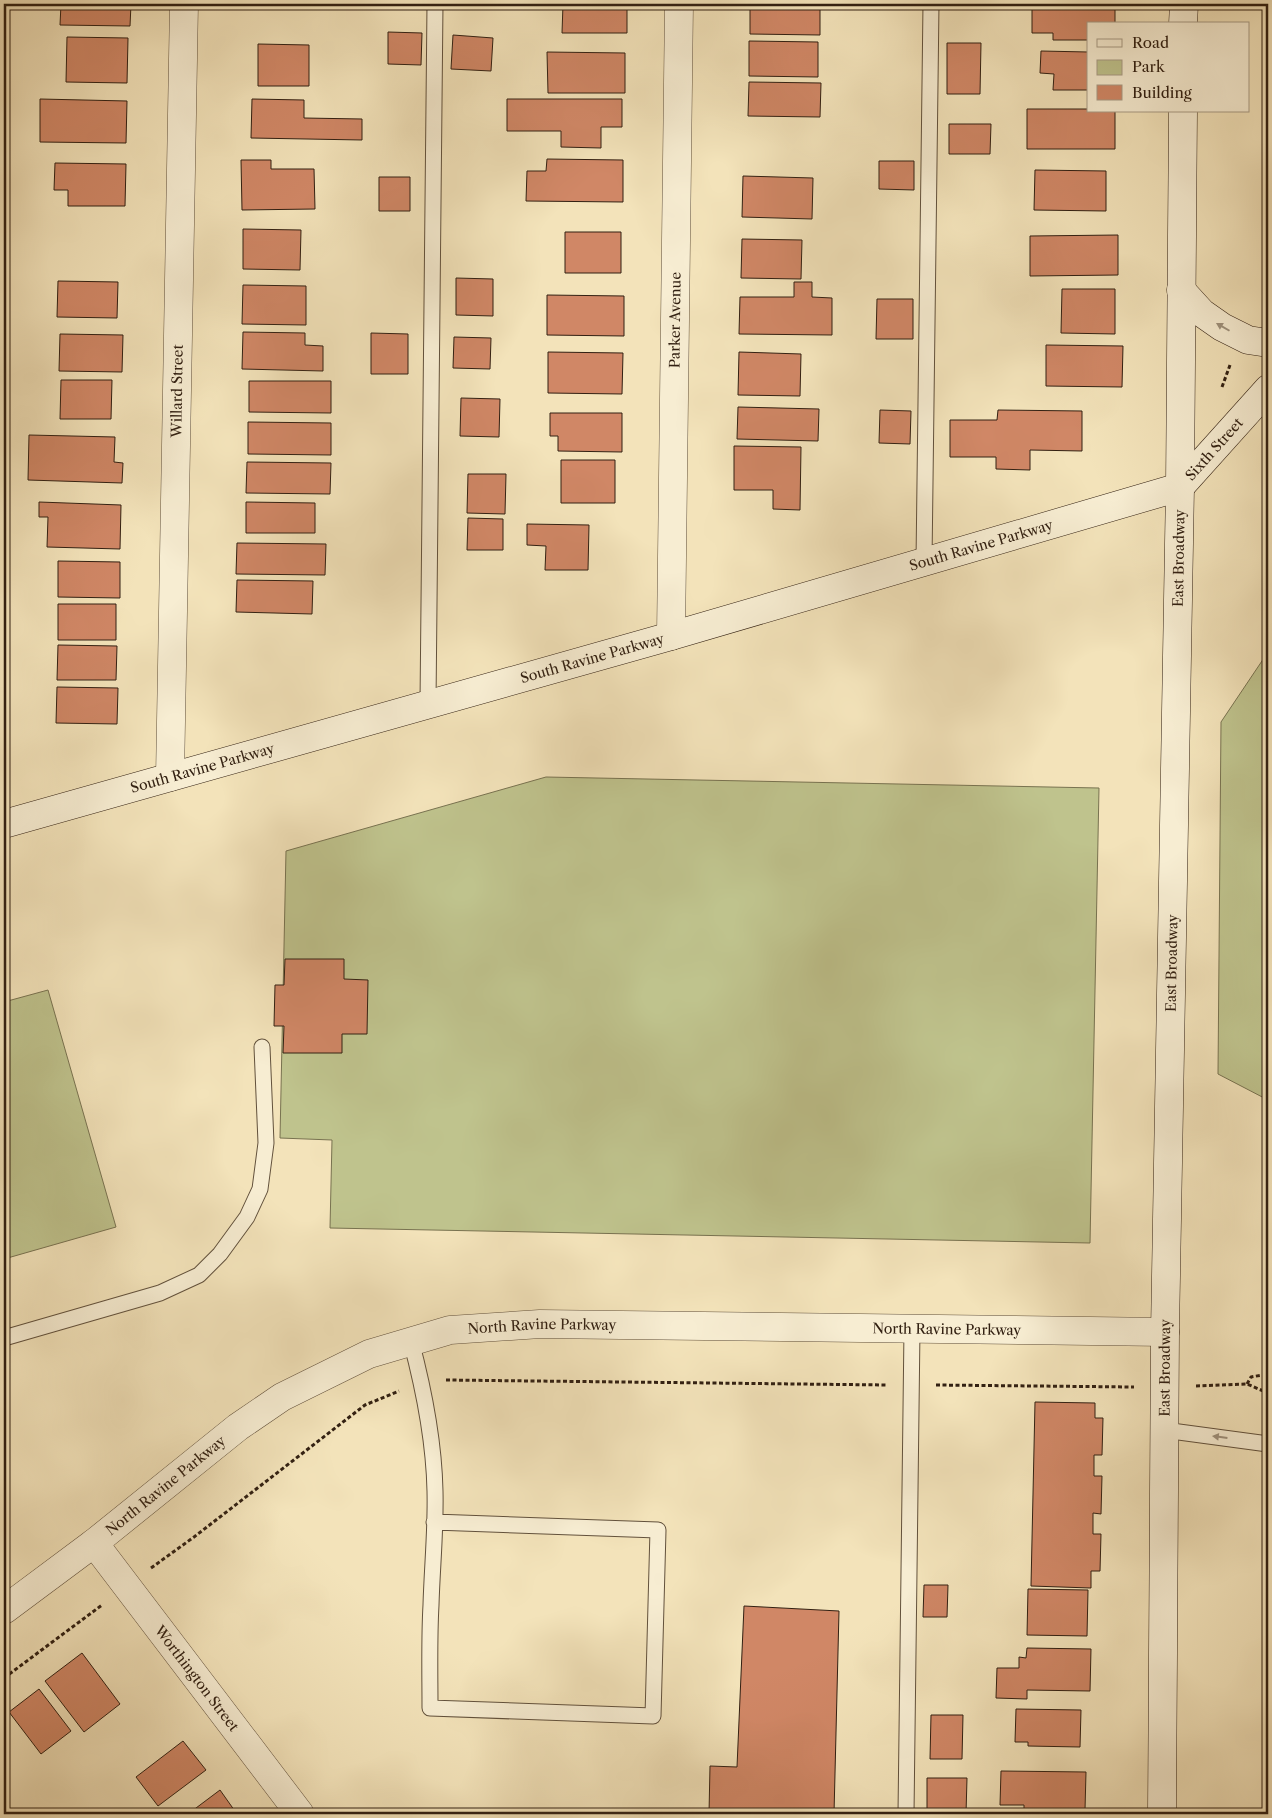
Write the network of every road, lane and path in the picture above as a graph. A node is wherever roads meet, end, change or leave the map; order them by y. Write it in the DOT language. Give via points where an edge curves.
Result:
graph roads {
  1 [pos="184,4"];
  2 [pos="435,4"];
  3 [pos="679,4"];
  4 [pos="931,4"];
  5 [pos="1184,4"];
  6 [pos="1183,22"];
  7 [pos="1183,112"];
  8 [pos="1182,290"];
  9 [pos="1268,344"];
  10 [pos="1231,363"];
  11 [pos="1222,387"];
  12 [pos="1268,389"];
  13 [pos="1180,487"];
  14 [pos="924,562"];
  15 [pos="671,636"];
  16 [pos="428,704"];
  17 [pos="170,777"];
  18 [pos="4,824"];
  19 [pos="262,1047"];
  20 [pos="912,1329"];
  21 [pos="1165,1332"];
  22 [pos="4,1338"];
  23 [pos="411,1342"];
  24 [pos="1268,1374"];
  25 [pos="422,1382"];
  26 [pos="1247,1384"];
  27 [pos="911,1385"];
  28 [pos="1165,1387"];
  29 [pos="1268,1392"];
  30 [pos="1164,1430"];
  31 [pos="1268,1444"];
  32 [pos="434,1522"];
  33 [pos="94,1543"];
  34 [pos="126,1586"];
  35 [pos="4,1610"];
  36 [pos="4,1678"];
  37 [pos="300,1814"];
  38 [pos="906,1814"];
  39 [pos="1162,1814"];
  1 -- 17 [label="street, Willard Street"];
  2 -- 16 [label="lane"];
  3 -- 15 [label="street, Parker Avenue"];
  4 -- 14 [label="lane"];
  5 -- 6 [label="street"];
  7 -- 8 [label="street, East Broadway"];
  9 -- 8 [label="street, one-way" via="1248,340 1222,327 1202,313"];
  8 -- 13 [label="street, East Broadway"];
  10 -- 11 [label="path"];
  12 -- 13 [label="street, Sixth Street"];
  13 -- 14 [label="street, South Ravine Parkway"];
  13 -- 21 [label="street, East Broadway"];
  14 -- 15 [label="street, South Ravine Parkway"];
  15 -- 16 [label="street, South Ravine Parkway"];
  16 -- 17 [label="street, South Ravine Parkway"];
  17 -- 18 [label="street, South Ravine Parkway"];
  19 -- 22 [label="lane" via="266,1143 260,1189 247,1216 220,1254 200,1275 160,1293"];
  20 -- 21 [label="street, North Ravine Parkway"];
  20 -- 23 [label="street, North Ravine Parkway" via="540,1324 450,1330"];
  20 -- 27 [label="lane"];
  21 -- 28 [label="street, East Broadway"];
  23 -- 25 [label="lane"];
  23 -- 33 [label="street, North Ravine Parkway" via="368,1354 282,1397 238,1426"];
  24 -- 26 [label="path" via="1251,1378"];
  25 -- 27 [label="path"];
  25 -- 32 [label="lane" via="432,1450"];
  25 -- 34 [label="path" via="365,1405"];
  26 -- 28 [label="path"];
  26 -- 29 [label="path"];
  27 -- 28 [label="path"];
  27 -- 38 [label="lane"];
  28 -- 30 [label="street, East Broadway"];
  31 -- 30 [label="lane, one-way"];
  30 -- 39 [label="street, East Broadway"];
  32 -- 32 [label="lane" via="430,1708 653,1716 658,1530"];
  33 -- 34 [label="street, Worthington Street"];
  33 -- 35 [label="street, North Ravine Parkway"];
  34 -- 36 [label="path"];
  34 -- 37 [label="street, Worthington Street"];
}
